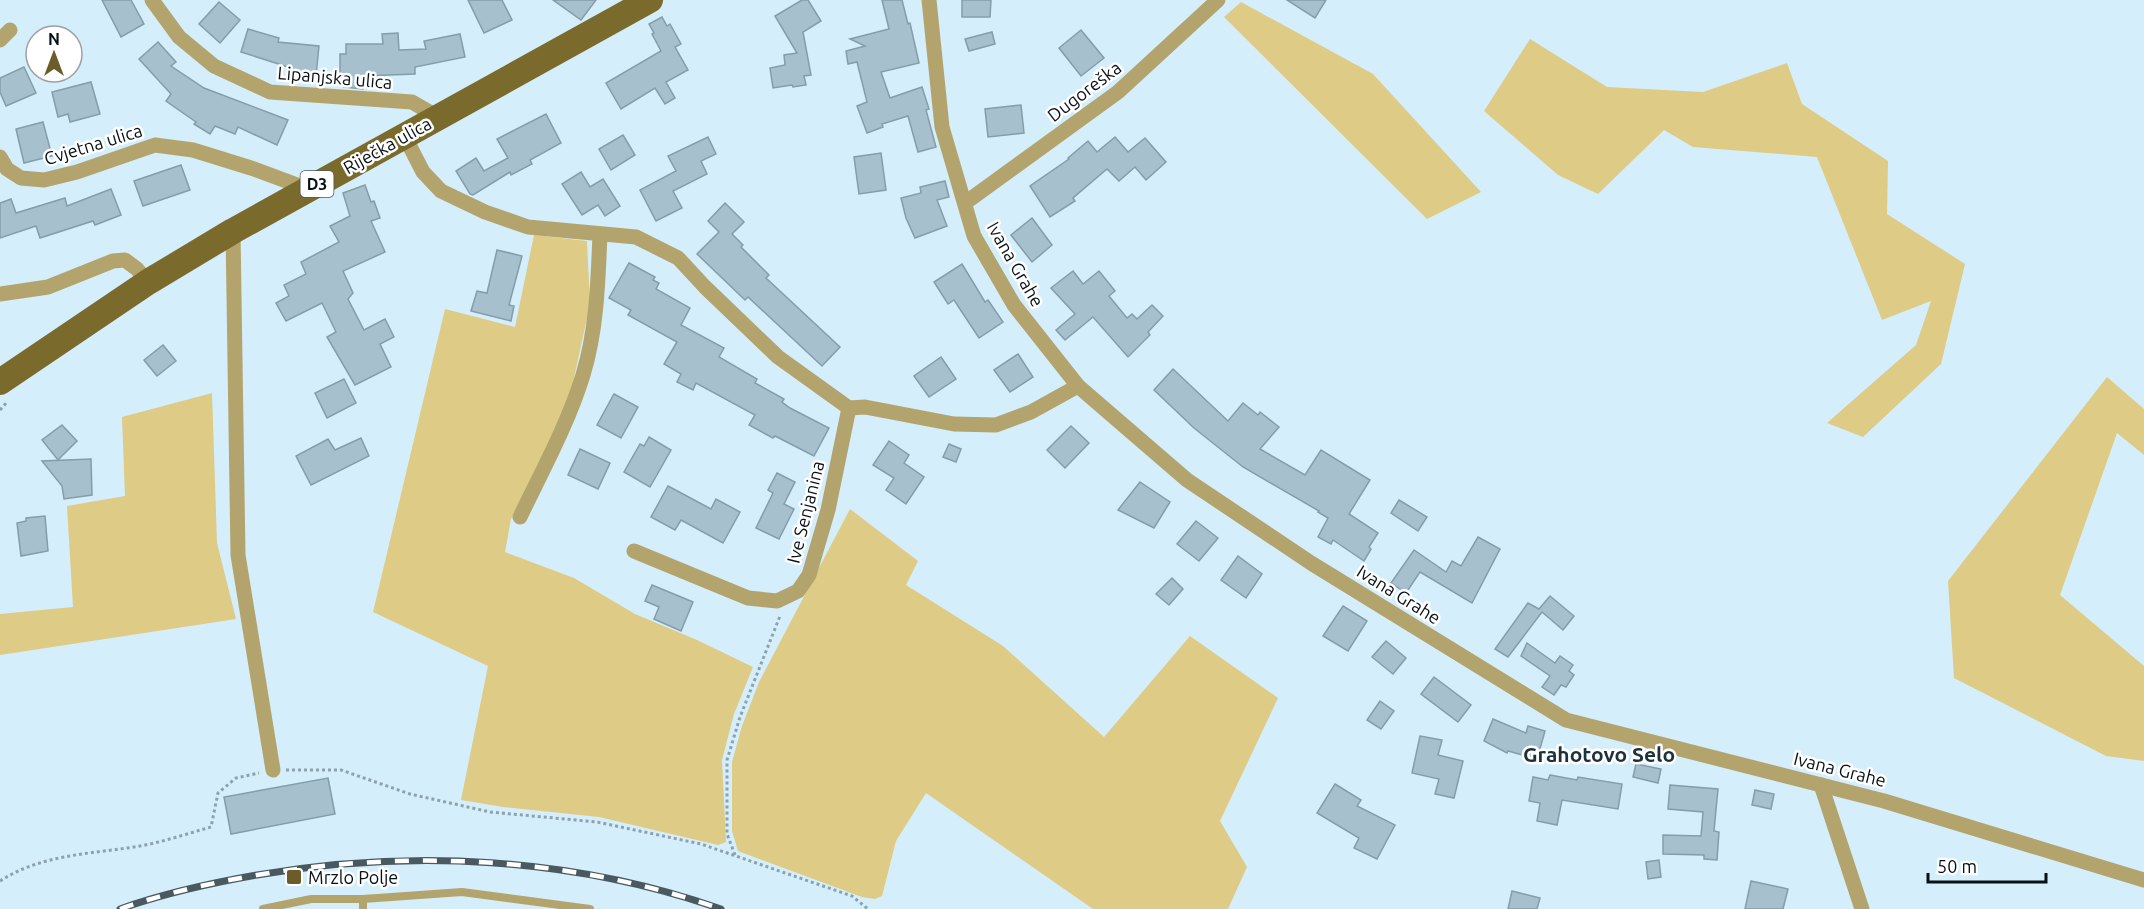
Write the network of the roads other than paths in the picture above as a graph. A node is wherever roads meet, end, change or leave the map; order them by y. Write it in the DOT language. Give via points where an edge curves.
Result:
graph roads {
  1 [pos="153,0"];
  2 [pos="929,0"];
  3 [pos="1218,0"];
  4 [pos="641,3"];
  5 [pos="438,117"];
  6 [pos="404,135"];
  7 [pos="0,158"];
  8 [pos="308,189"];
  9 [pos="964,203"];
  10 [pos="233,231"];
  11 [pos="600,234"];
  12 [pos="148,282"];
  13 [pos="0,294"];
  14 [pos="3,381"];
  15 [pos="1078,386"];
  16 [pos="849,408"];
  17 [pos="520,517"];
  18 [pos="634,551"];
  19 [pos="273,770"];
  20 [pos="1821,785"];
  21 [pos="2144,880"];
  22 [pos="363,899"];
  23 [pos="263,909"];
  24 [pos="363,909"];
  25 [pos="590,909"];
  26 [pos="1862,909"];
  1 -- 5 [label="street, Lipanjska ulica" via="178,37 214,66 270,92 412,102"];
  2 -- 9 [label="street, Ivana Grahe" via="942,127"];
  3 -- 9 [label="street, Dugoreška" via="1118,92"];
  4 -- 5 [label="main road, Riječka ulica / D3"];
  5 -- 6 [label="main road, Riječka ulica / D3"];
  6 -- 8 [label="main road, Riječka ulica / D3"];
  6 -- 11 [label="street" via="423,172 441,192 528,227"];
  7 -- 8 [label="street, Cvjetna ulica" via="7,169 21,178 44,180 155,145 193,150"];
  8 -- 10 [label="main road, Riječka ulica / D3"];
  9 -- 15 [label="street, Ivana Grahe" via="974,236 1014,305"];
  10 -- 12 [label="main road, Riječka ulica / D3"];
  10 -- 19 [label="street" via="238,555"];
  11 -- 16 [label="street" via="636,237 678,258 778,357"];
  11 -- 17 [label="street" via="598,302 583,374"];
  12 -- 13 [label="street" via="125,260 113,261 48,287"];
  12 -- 14 [label="main road, Riječka ulica / D3"];
  15 -- 16 [label="street" via="1031,412 996,425 954,424 865,407"];
  15 -- 20 [label="street, Ivana Grahe" via="1187,480 1311,563 1566,720"];
  16 -- 18 [label="street, Ive Senjanina" via="828,510 809,576 798,591 777,601 748,598"];
  20 -- 21 [label="street, Ivana Grahe"];
  20 -- 26 [label="street"];
  22 -- 23 [label="lane" via="311,899"];
  22 -- 24 [label="lane"];
  22 -- 25 [label="lane" via="462,892"];
}
